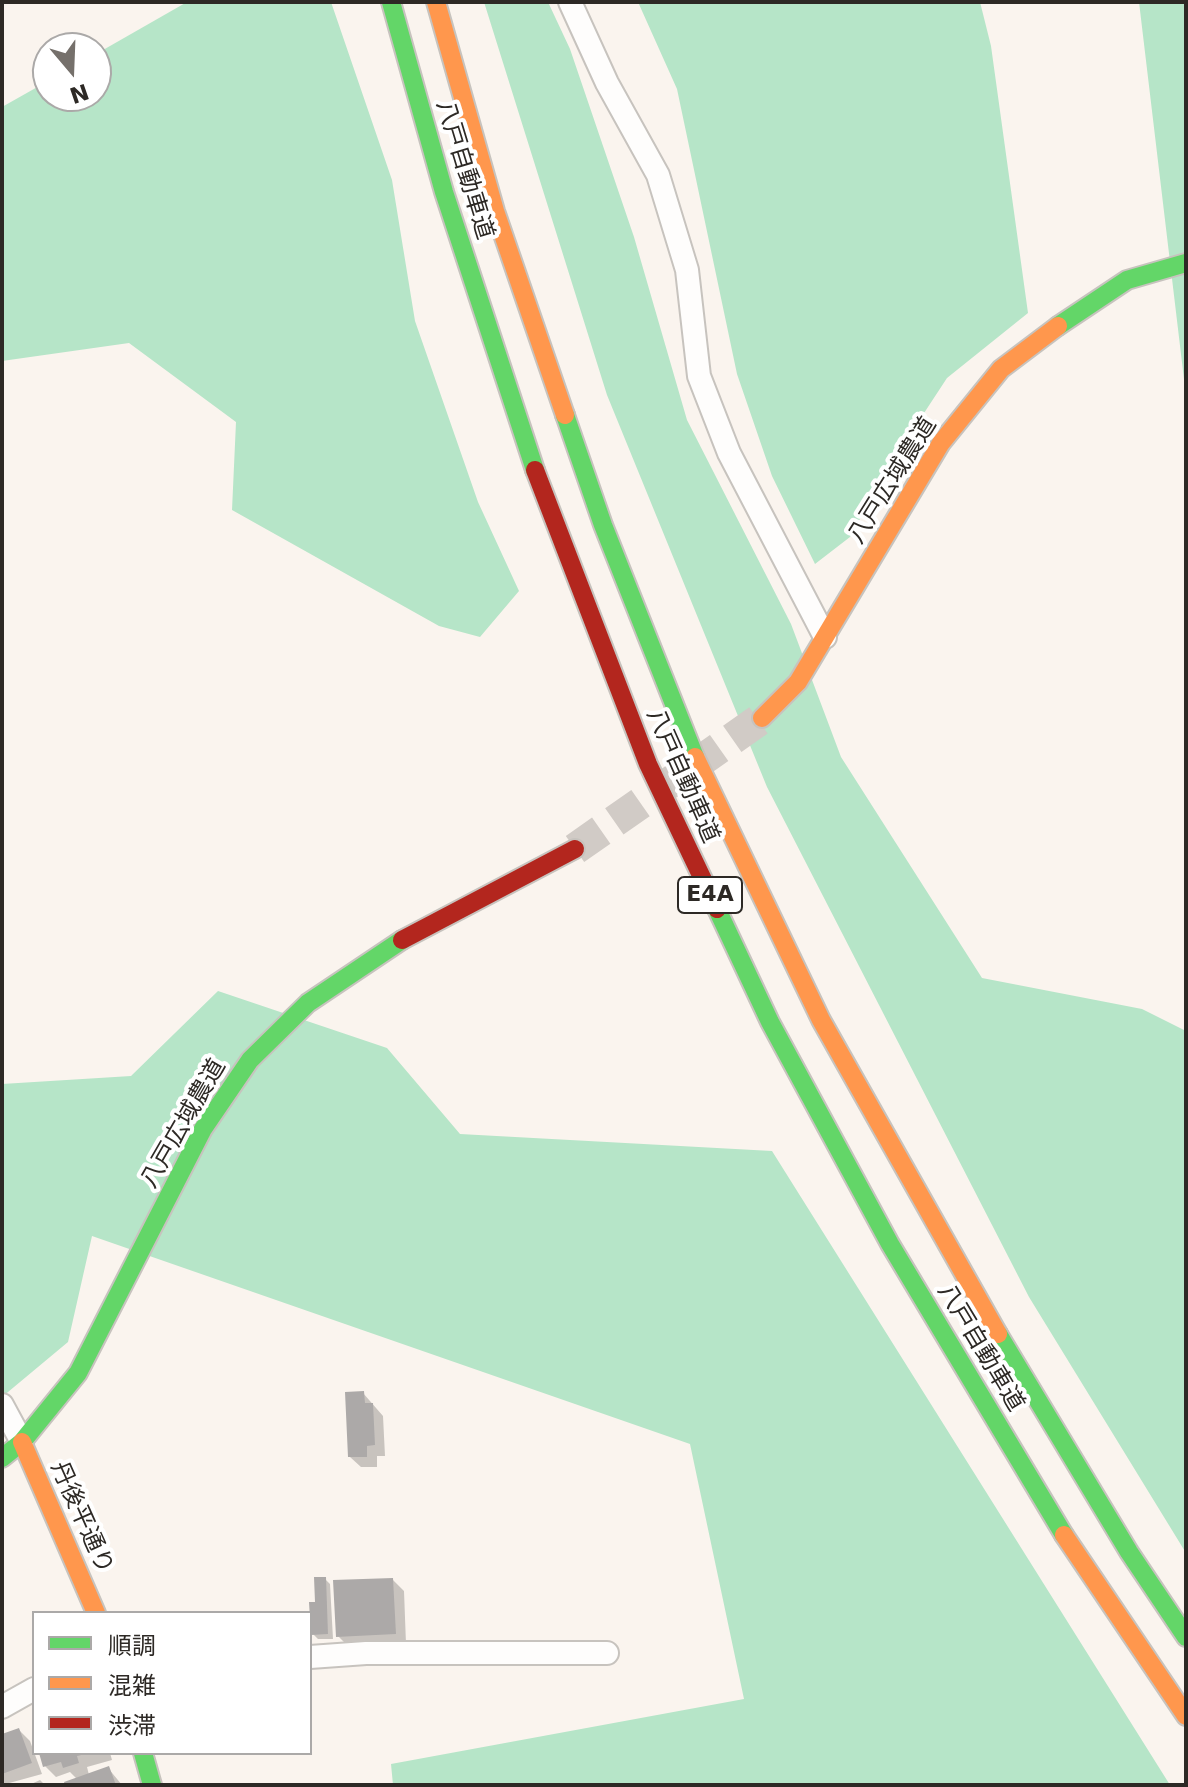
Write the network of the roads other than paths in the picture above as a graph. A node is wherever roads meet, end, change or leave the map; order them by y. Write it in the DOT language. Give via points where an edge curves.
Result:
graph roads {
  1 [pos="391,2"];
  2 [pos="436,2"];
  3 [pos="570,2"];
  4 [pos="1186,263"];
  5 [pos="825,637"];
  6 [pos="762,718"];
  7 [pos="575,849"];
  8 [pos="2,1405"];
  9 [pos="22,1442"];
  10 [pos="2,1458"];
  11 [pos="95,1611"];
  12 [pos="1186,1637"];
  13 [pos="607,1653"];
  14 [pos="312,1657"];
  15 [pos="32,1690"];
  16 [pos="2,1707"];
  17 [pos="1186,1716"];
  18 [pos="144,1755"];
  19 [pos="152,1785"];
  1 -- 17 [label="main road, 八戸自動車道 / E4A" via="444,192 550,515 648,764 770,1022 890,1244 1071,1546"];
  2 -- 12 [label="main road, 八戸自動車道 / E4A" via="495,211 603,525 711,796 821,1020 952,1258"];
  3 -- 5 [label="street" via="658,175 687,270 699,376 729,453"];
  4 -- 5 [label="main road, 八戸広域農道" via="1127,280 1001,369 941,443"];
  5 -- 6 [label="main road, 八戸広域農道" via="798,682"];
  7 -- 9 [label="main road, 八戸広域農道" via="415,932 308,1003 250,1060 203,1129 78,1373"];
  8 -- 9 [label="street"];
  9 -- 10 [label="main road, 八戸広域農道"];
  9 -- 11 [label="main road, 丹後平通り"];
  13 -- 14 [label="street"];
  15 -- 16 [label="street"];
  18 -- 19 [label="main road"];
}
